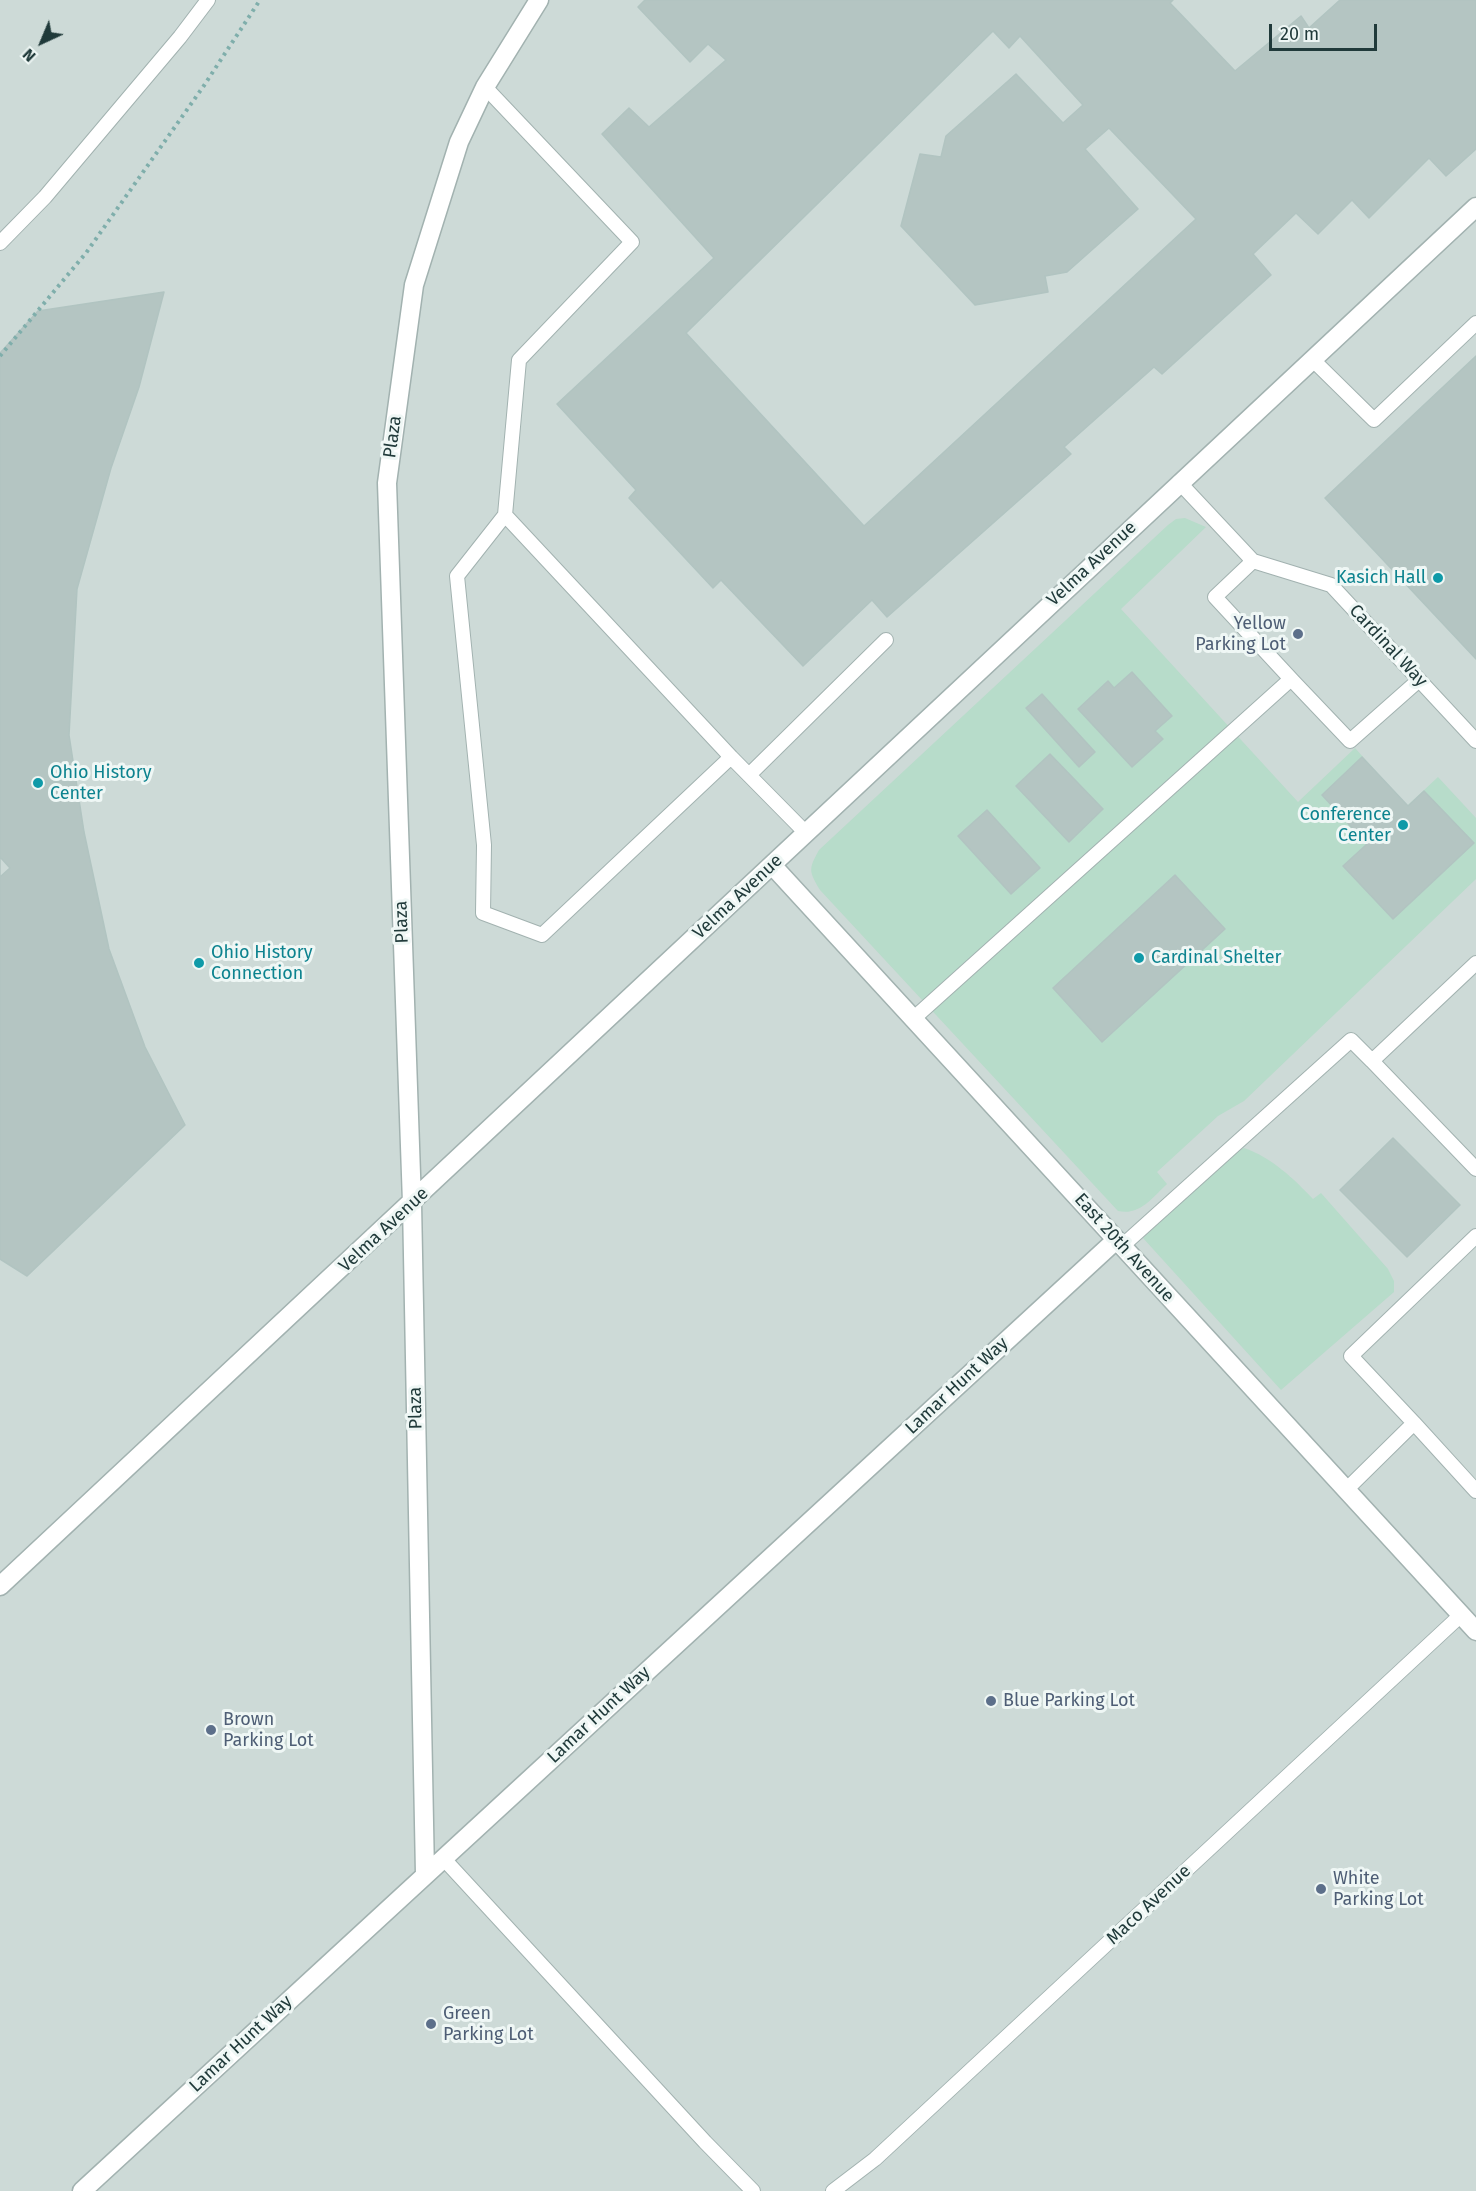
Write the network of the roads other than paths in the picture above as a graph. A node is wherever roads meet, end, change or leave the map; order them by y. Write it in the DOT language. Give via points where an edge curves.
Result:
graph roads {
  1 [pos="208,0"];
  2 [pos="539,0"];
  3 [pos="485,87"];
  4 [pos="1476,207"];
  5 [pos="0,243"];
  6 [pos="1476,323"];
  7 [pos="1312,359"];
  8 [pos="1179,482"];
  9 [pos="505,515"];
  10 [pos="1253,561"];
  11 [pos="886,640"];
  12 [pos="1291,680"];
  13 [pos="1419,680"];
  14 [pos="1476,741"];
  15 [pos="730,757"];
  16 [pos="749,775"];
  17 [pos="806,833"];
  18 [pos="772,865"];
  19 [pos="1476,963"];
  20 [pos="913,1019"];
  21 [pos="1372,1061"];
  22 [pos="1476,1169"];
  23 [pos="412,1203"];
  24 [pos="1476,1236"];
  25 [pos="1119,1243"];
  26 [pos="1414,1423"];
  27 [pos="1346,1490"];
  28 [pos="1476,1491"];
  29 [pos="0,1587"];
  30 [pos="1461,1615"];
  31 [pos="1476,1631"];
  32 [pos="443,1858"];
  33 [pos="425,1874"];
  34 [pos="82,2191"];
  35 [pos="753,2191"];
  36 [pos="833,2191"];
  1 -- 5 [label="lane" via="45,196"];
  2 -- 3 [label="street, Plaza"];
  3 -- 9 [label="lane" via="632,242 519,360"];
  3 -- 23 [label="street, Plaza" via="459,142 414,285 387,483"];
  4 -- 7 [label="street, Velma Avenue"];
  6 -- 7 [label="lane" via="1374,420"];
  7 -- 8 [label="street, Velma Avenue"];
  8 -- 10 [label="lane, Cardinal Way"];
  8 -- 17 [label="street, Velma Avenue"];
  9 -- 15 [label="lane"];
  9 -- 15 [label="lane" via="457,576 484,845 483,913 542,935"];
  10 -- 12 [label="lane" via="1215,597"];
  10 -- 13 [label="lane, Cardinal Way" via="1330,585"];
  11 -- 16 [label="lane"];
  12 -- 13 [label="lane" via="1350,741"];
  12 -- 20 [label="lane"];
  13 -- 14 [label="lane, Cardinal Way"];
  15 -- 16 [label="lane"];
  16 -- 17 [label="lane"];
  17 -- 18 [label="street, Velma Avenue"];
  18 -- 20 [label="street, East 20th Avenue"];
  18 -- 23 [label="street, Velma Avenue"];
  19 -- 21 [label="lane"];
  20 -- 25 [label="street, East 20th Avenue"];
  21 -- 22 [label="lane"];
  21 -- 25 [label="lane" via="1352,1040"];
  23 -- 29 [label="street, Velma Avenue"];
  23 -- 33 [label="street, Plaza"];
  24 -- 26 [label="lane" via="1352,1356"];
  25 -- 27 [label="street, East 20th Avenue"];
  25 -- 32 [label="street, Lamar Hunt Way"];
  26 -- 27 [label="lane"];
  26 -- 28 [label="lane"];
  27 -- 30 [label="street, East 20th Avenue"];
  30 -- 31 [label="street, East 20th Avenue"];
  30 -- 36 [label="lane, Maco Avenue" via="874,2159"];
  32 -- 33 [label="street, Lamar Hunt Way"];
  32 -- 35 [label="lane"];
  33 -- 34 [label="street, Lamar Hunt Way"];
}
